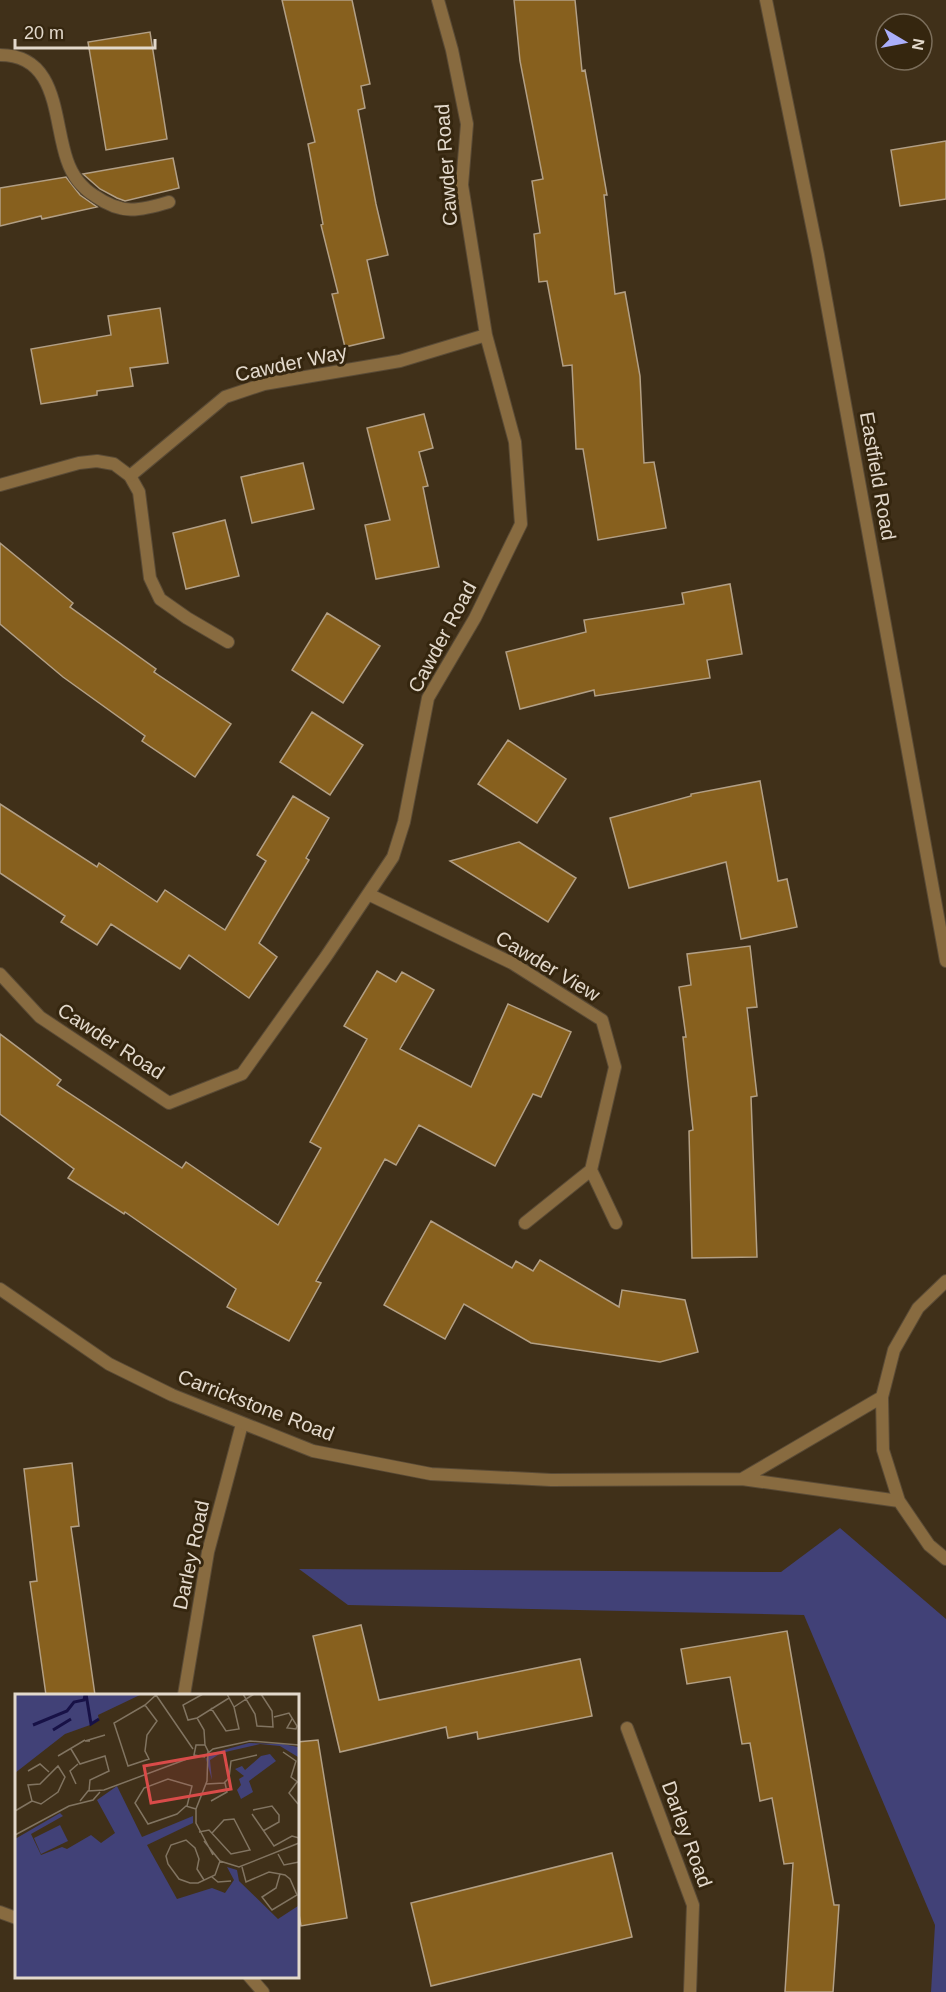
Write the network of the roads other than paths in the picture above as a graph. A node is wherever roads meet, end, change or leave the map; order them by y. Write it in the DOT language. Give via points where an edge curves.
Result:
graph roads {
  1 [pos="438,0"];
  2 [pos="766,0"];
  3 [pos="0,54"];
  4 [pos="168,202"];
  5 [pos="486,335"];
  6 [pos="130,477"];
  7 [pos="0,485"];
  8 [pos="228,642"];
  9 [pos="368,894"];
  10 [pos="946,961"];
  11 [pos="0,974"];
  12 [pos="591,1170"];
  13 [pos="525,1223"];
  14 [pos="616,1223"];
  15 [pos="946,1281"];
  16 [pos="0,1289"];
  17 [pos="882,1396"];
  18 [pos="242,1424"];
  19 [pos="742,1479"];
  20 [pos="899,1502"];
  21 [pos="946,1559"];
  22 [pos="184,1694"];
  23 [pos="627,1728"];
  24 [pos="0,1912"];
  25 [pos="15,1918"];
  26 [pos="250,1977"];
  27 [pos="262,1992"];
  28 [pos="690,1992"];
  1 -- 5 [label="street, Cawder Road" via="467,124 462,185"];
  2 -- 10 [label="street, Eastfield Road" via="818,255"];
  3 -- 4 [label="street" via="22,58 39,70 50,88 68,161 83,188 109,206 119,208 139,211"];
  5 -- 6 [label="street, Cawder Way" via="400,361 264,384 225,397"];
  5 -- 9 [label="street, Cawder Road" via="515,442 521,524 428,698 404,822 393,857"];
  6 -- 7 [label="street" via="114,464 97,461"];
  6 -- 8 [label="street" via="139,492 150,578 160,599"];
  9 -- 11 [label="street, Cawder Road" via="243,1074 169,1103 40,1017"];
  9 -- 12 [label="street, Cawder View" via="512,963 602,1020 615,1068"];
  12 -- 13 [label="street"];
  12 -- 14 [label="street"];
  15 -- 17 [label="street" via="918,1308 894,1350"];
  16 -- 18 [label="street, Carrickstone Road" via="109,1364"];
  17 -- 19 [label="street"];
  17 -- 20 [label="street" via="883,1450"];
  18 -- 19 [label="street, Carrickstone Road" via="313,1451 431,1474 551,1480"];
  18 -- 22 [label="street, Darley Road" via="208,1552"];
  19 -- 20 [label="street, Carrickstone Road"];
  20 -- 21 [label="street" via="929,1545"];
  23 -- 28 [label="street, Darley Road" via="693,1905"];
  24 -- 25 [label="street"];
  26 -- 27 [label="street"];
}
